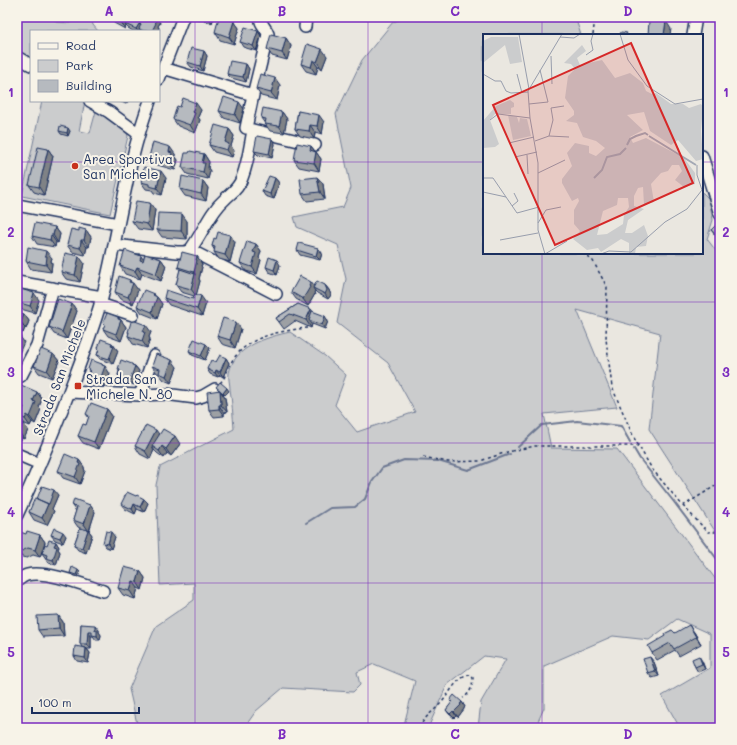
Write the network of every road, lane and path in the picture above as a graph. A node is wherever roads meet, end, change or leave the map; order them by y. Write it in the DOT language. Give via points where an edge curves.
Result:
graph roads {
  1 [pos="183,17"];
  2 [pos="260,17"];
  3 [pos="595,17"];
  4 [pos="696,17"];
  5 [pos="593,34"];
  6 [pos="693,34"];
  7 [pos="17,57"];
  8 [pos="30,64"];
  9 [pos="163,68"];
  10 [pos="160,76"];
  11 [pos="253,95"];
  12 [pos="150,102"];
  13 [pos="103,104"];
  14 [pos="246,128"];
  15 [pos="139,134"];
  16 [pos="315,145"];
  17 [pos="703,159"];
  18 [pos="17,205"];
  19 [pos="720,214"];
  20 [pos="118,224"];
  21 [pos="114,245"];
  22 [pos="190,250"];
  23 [pos="584,254"];
  24 [pos="17,282"];
  25 [pos="54,288"];
  26 [pos="276,294"];
  27 [pos="101,300"];
  28 [pos="133,315"];
  29 [pos="308,328"];
  30 [pos="154,356"];
  31 [pos="21,376"];
  32 [pos="214,389"];
  33 [pos="69,392"];
  34 [pos="140,395"];
  35 [pos="638,446"];
  36 [pos="19,455"];
  37 [pos="423,457"];
  38 [pos="40,464"];
  39 [pos="720,483"];
  40 [pos="683,506"];
  41 [pos="17,515"];
  42 [pos="720,532"];
  43 [pos="17,581"];
  44 [pos="103,591"];
  45 [pos="463,698"];
  46 [pos="420,728"];
  1 -- 9 [label="street"];
  2 -- 11 [label="street" via="268,34"];
  3 -- 5 [label="path"];
  4 -- 6 [label="street"];
  7 -- 8 [label="street"];
  9 -- 10 [label="street"];
  9 -- 11 [label="street"];
  11 -- 14 [label="street"];
  12 -- 15 [label="street, Strada San Michele"];
  13 -- 15 [label="street"];
  15 -- 20 [label="street, Strada San Michele"];
  16 -- 22 [label="street" via="253,130 238,187 215,209"];
  17 -- 19 [label="street"];
  18 -- 20 [label="street"];
  20 -- 21 [label="street, Strada San Michele"];
  21 -- 22 [label="street" via="177,252"];
  21 -- 27 [label="street, Strada San Michele"];
  22 -- 26 [label="street"];
  23 -- 35 [label="path" via="593,261 607,287 606,340 612,388"];
  24 -- 25 [label="street"];
  25 -- 27 [label="street"];
  25 -- 31 [label="street" via="37,345"];
  27 -- 28 [label="street"];
  27 -- 33 [label="street, Strada San Michele"];
  29 -- 32 [label="path" via="278,332 246,346 233,360 225,376"];
  30 -- 34 [label="street"];
  32 -- 34 [label="street" via="196,398 165,394"];
  33 -- 34 [label="street"];
  33 -- 38 [label="street, Strada San Michele"];
  35 -- 37 [label="path" via="535,446 480,461 448,462"];
  35 -- 40 [label="path"];
  36 -- 38 [label="street"];
  38 -- 41 [label="street, Strada San Michele"];
  39 -- 40 [label="path"];
  40 -- 42 [label="path" via="708,532"];
  43 -- 44 [label="street" via="28,574 55,576"];
  45 -- 46 [label="path" via="470,691 473,681 471,675 465,676 457,683 430,712"];
}
